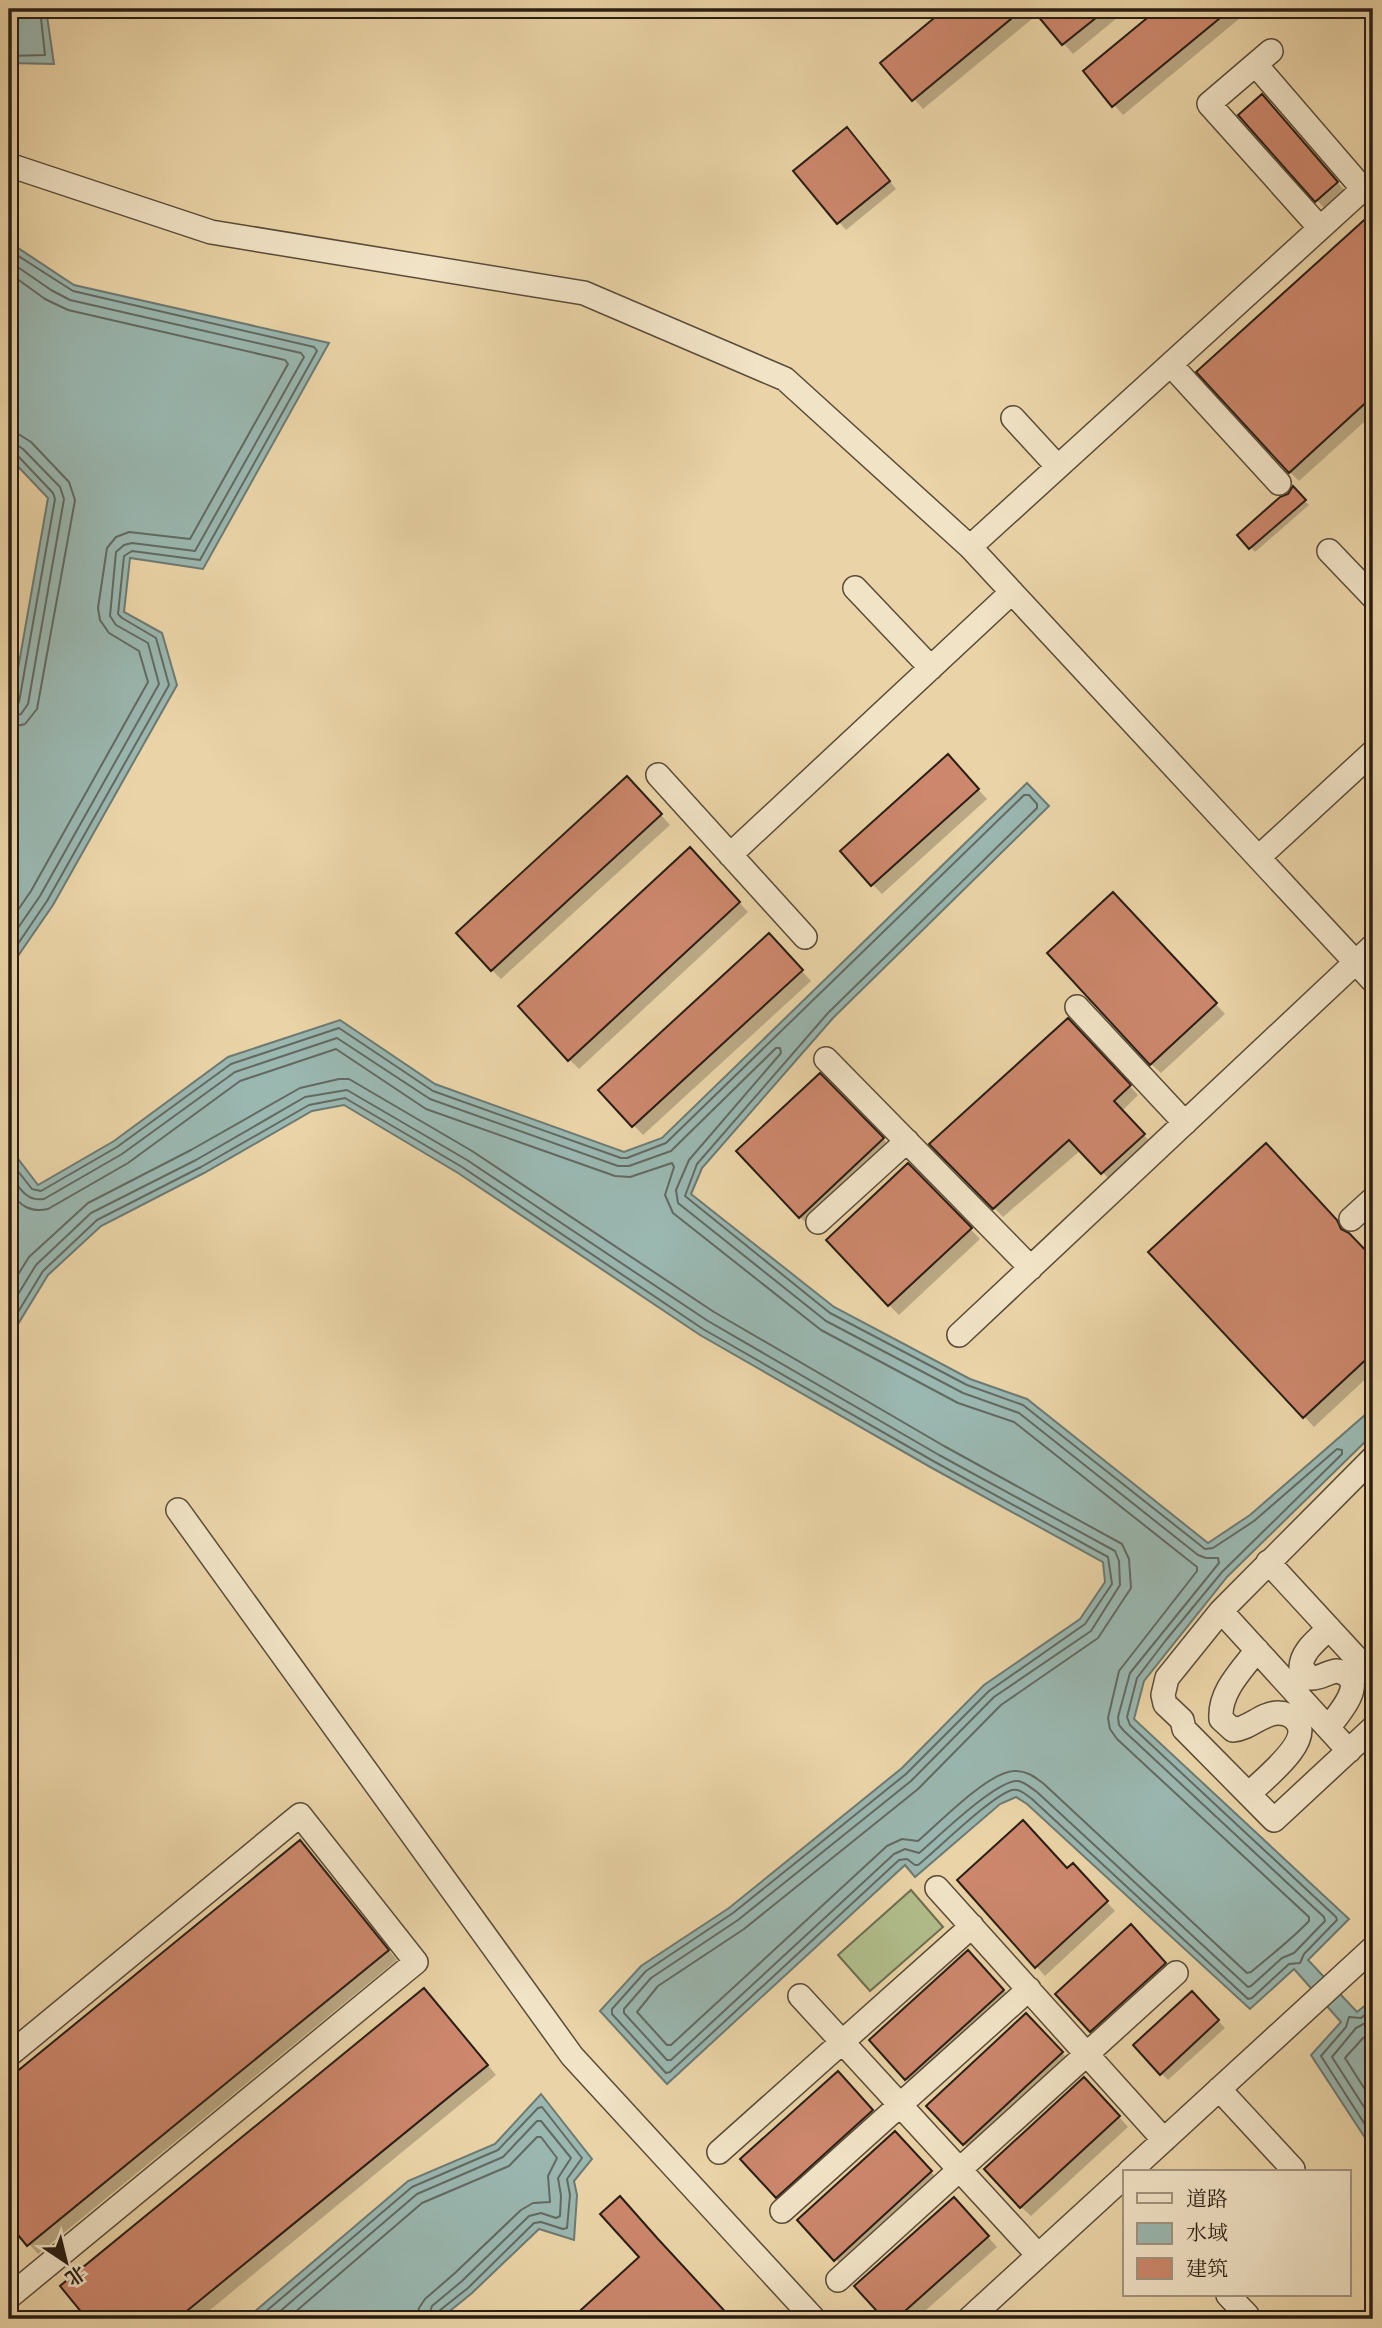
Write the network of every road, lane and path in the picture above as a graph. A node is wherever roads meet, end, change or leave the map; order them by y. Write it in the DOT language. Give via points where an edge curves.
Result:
graph roads {
  1 [pos="9,165"];
  2 [pos="1368,184"];
  3 [pos="1320,229"];
  4 [pos="1171,365"];
  5 [pos="1013,418"];
  6 [pos="1058,467"];
  7 [pos="1279,483"];
  8 [pos="970,547"];
  9 [pos="1329,551"];
  10 [pos="855,588"];
  11 [pos="1012,592"];
  12 [pos="1373,597"];
  13 [pos="931,668"];
  14 [pos="1373,752"];
  15 [pos="658,775"];
  16 [pos="730,855"];
  17 [pos="1259,858"];
  18 [pos="805,937"];
  19 [pos="1373,947"];
  20 [pos="1356,962"];
  21 [pos="1373,981"];
  22 [pos="1077,1007"];
  23 [pos="826,1059"];
  24 [pos="1185,1123"];
  25 [pos="907,1141"];
  26 [pos="1373,1199"];
  27 [pos="1351,1219"];
  28 [pos="818,1222"];
  29 [pos="1031,1268"];
  30 [pos="959,1335"];
  31 [pos="1373,1458"];
  32 [pos="178,1510"];
  33 [pos="1268,1562"];
  34 [pos="1221,1611"];
  35 [pos="1329,1628"];
  36 [pos="1257,1650"];
  37 [pos="1373,1676"];
  38 [pos="1328,1728"];
  39 [pos="1373,1728"];
  40 [pos="1349,1751"];
  41 [pos="1249,1794"];
  42 [pos="937,1888"];
  43 [pos="972,1926"];
  44 [pos="1373,1948"];
  45 [pos="1176,1973"];
  46 [pos="1029,1989"];
  47 [pos="800,1996"];
  48 [pos="842,2042"];
  49 [pos="1087,2054"];
  50 [pos="9,2055"];
  51 [pos="1219,2089"];
  52 [pos="900,2105"];
  53 [pos="1164,2140"];
  54 [pos="719,2152"];
  55 [pos="959,2169"];
  56 [pos="1293,2169"];
  57 [pos="1133,2170"];
  58 [pos="1123,2180"];
  59 [pos="782,2211"];
  60 [pos="1038,2255"];
  61 [pos="838,2280"];
  62 [pos="1229,2296"];
  63 [pos="9,2297"];
  64 [pos="1247,2315"];
  65 [pos="814,2319"];
  66 [pos="969,2319"];
  1 -- 8 [label="street" via="211,232 584,293 785,379"];
  2 -- 3 [label="street"];
  2 -- 3 [label="street" via="1264,58 1209,104"];
  3 -- 4 [label="street"];
  4 -- 6 [label="street"];
  4 -- 7 [label="street"];
  5 -- 6 [label="street"];
  6 -- 8 [label="street"];
  8 -- 11 [label="street"];
  9 -- 12 [label="street"];
  10 -- 13 [label="street"];
  11 -- 13 [label="street"];
  11 -- 17 [label="street"];
  13 -- 16 [label="street"];
  14 -- 17 [label="street"];
  15 -- 16 [label="street"];
  16 -- 18 [label="street"];
  17 -- 20 [label="street"];
  19 -- 20 [label="street"];
  20 -- 21 [label="street"];
  20 -- 24 [label="street"];
  22 -- 24 [label="street"];
  23 -- 25 [label="street"];
  24 -- 29 [label="street"];
  25 -- 28 [label="street"];
  25 -- 29 [label="street"];
  26 -- 27 [label="street"];
  29 -- 30 [label="street"];
  31 -- 33 [label="street"];
  32 -- 65 [label="street" via="572,2056"];
  33 -- 34 [label="street"];
  33 -- 35 [label="street"];
  34 -- 36 [label="street"];
  34 -- 41 [label="street" via="1167,1678 1163,1695 1184,1729"];
  35 -- 37 [label="street"];
  35 -- 38 [label="street" via="1307,1650 1301,1667 1310,1678 1337,1671 1352,1679 1349,1699"];
  36 -- 38 [label="street"];
  36 -- 41 [label="street" via="1232,1682 1220,1705 1221,1719 1233,1730 1243,1729 1276,1713 1288,1715 1300,1729 1292,1751"];
  38 -- 40 [label="street"];
  39 -- 40 [label="street"];
  40 -- 41 [label="street" via="1274,1820"];
  42 -- 43 [label="street"];
  43 -- 46 [label="street"];
  43 -- 48 [label="street"];
  44 -- 51 [label="street"];
  45 -- 49 [label="street"];
  46 -- 49 [label="street"];
  46 -- 52 [label="street"];
  47 -- 48 [label="street"];
  48 -- 52 [label="street"];
  48 -- 54 [label="street"];
  49 -- 53 [label="street"];
  49 -- 55 [label="street"];
  50 -- 63 [label="street" via="300,1815 416,1962"];
  51 -- 53 [label="street"];
  51 -- 56 [label="street"];
  52 -- 55 [label="street"];
  52 -- 59 [label="street"];
  53 -- 57 [label="street"];
  55 -- 60 [label="street"];
  55 -- 61 [label="street"];
  58 -- 60 [label="street"];
  60 -- 66 [label="street"];
  62 -- 64 [label="street"];
}
